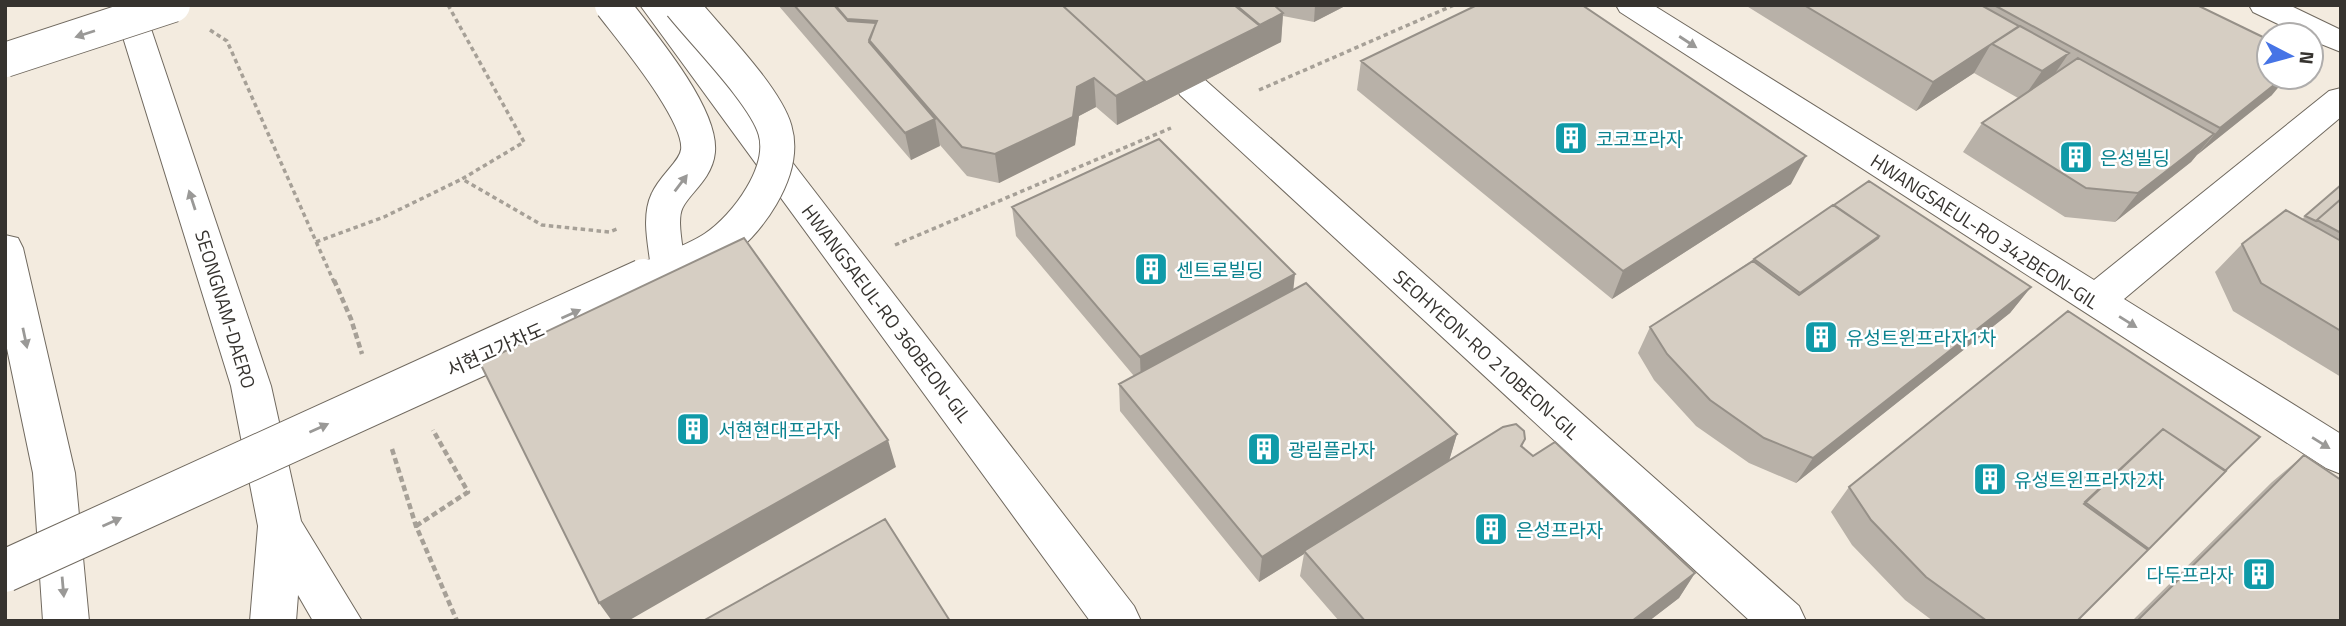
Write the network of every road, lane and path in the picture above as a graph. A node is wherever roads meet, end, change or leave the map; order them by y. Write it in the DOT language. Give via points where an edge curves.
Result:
graph roads {
  1 [pos="128,5"];
  2 [pos="173,5"];
  3 [pos="448,5"];
  4 [pos="612,5"];
  5 [pos="655,5"];
  6 [pos="681,5"];
  7 [pos="1454,5"];
  8 [pos="1631,5"];
  9 [pos="2264,5"];
  10 [pos="207,28"];
  11 [pos="2341,41"];
  12 [pos="5,60"];
  13 [pos="1204,98"];
  14 [pos="2341,99"];
  15 [pos="462,179"];
  16 [pos="622,226"];
  17 [pos="316,242"];
  18 [pos="5,248"];
  19 [pos="850,265"];
  20 [pos="668,270"];
  21 [pos="2095,301"];
  22 [pos="363,358"];
  23 [pos="430,425"];
  24 [pos="391,448"];
  25 [pos="2341,456"];
  26 [pos="280,526"];
  27 [pos="416,526"];
  28 [pos="5,571"];
  29 [pos="66,621"];
  30 [pos="274,621"];
  31 [pos="339,621"];
  32 [pos="457,621"];
  33 [pos="1118,621"];
  34 [pos="1783,621"];
  26 -- 1 [label="street, SEONGNAM-DAERO, one-way" via="251,386"];
  2 -- 12 [label="street, one-way, bridge"];
  3 -- 15 [label="path" via="524,142"];
  20 -- 4 [label="street, one-way, bridge" via="665,205 691,169 699,136 689,112"];
  5 -- 19 [label="street, HWANGSAEUL-RO 360BEON-GIL"];
  6 -- 20 [label="street, 서현고가차도, bridge" via="767,115 775,128 777,148 764,192 745,220 714,248"];
  7 -- 13 [label="path"];
  8 -- 21 [label="street, HWANGSAEUL-RO 342BEON-GIL, one-way"];
  9 -- 11 [label="street"];
  10 -- 17 [label="path" via="227,41"];
  13 -- 19 [label="path"];
  13 -- 34 [label="street, SEOHYEON-RO 210BEON-GIL"];
  14 -- 21 [label="street"];
  15 -- 16 [label="path" via="542,225 609,232"];
  15 -- 17 [label="path" via="384,217"];
  17 -- 22 [label="path" via="351,319"];
  18 -- 29 [label="street, one-way" via="54,473"];
  19 -- 33 [label="street, HWANGSAEUL-RO 360BEON-GIL"];
  28 -- 20 [label="street, 서현고가차도, one-way, bridge"];
  21 -- 25 [label="street, HWANGSAEUL-RO 342BEON-GIL, one-way"];
  23 -- 27 [label="path" via="468,492"];
  24 -- 27 [label="path"];
  26 -- 30 [label="street, SEONGNAM-DAERO"];
  26 -- 31 [label="street"];
  27 -- 32 [label="path"];
}
